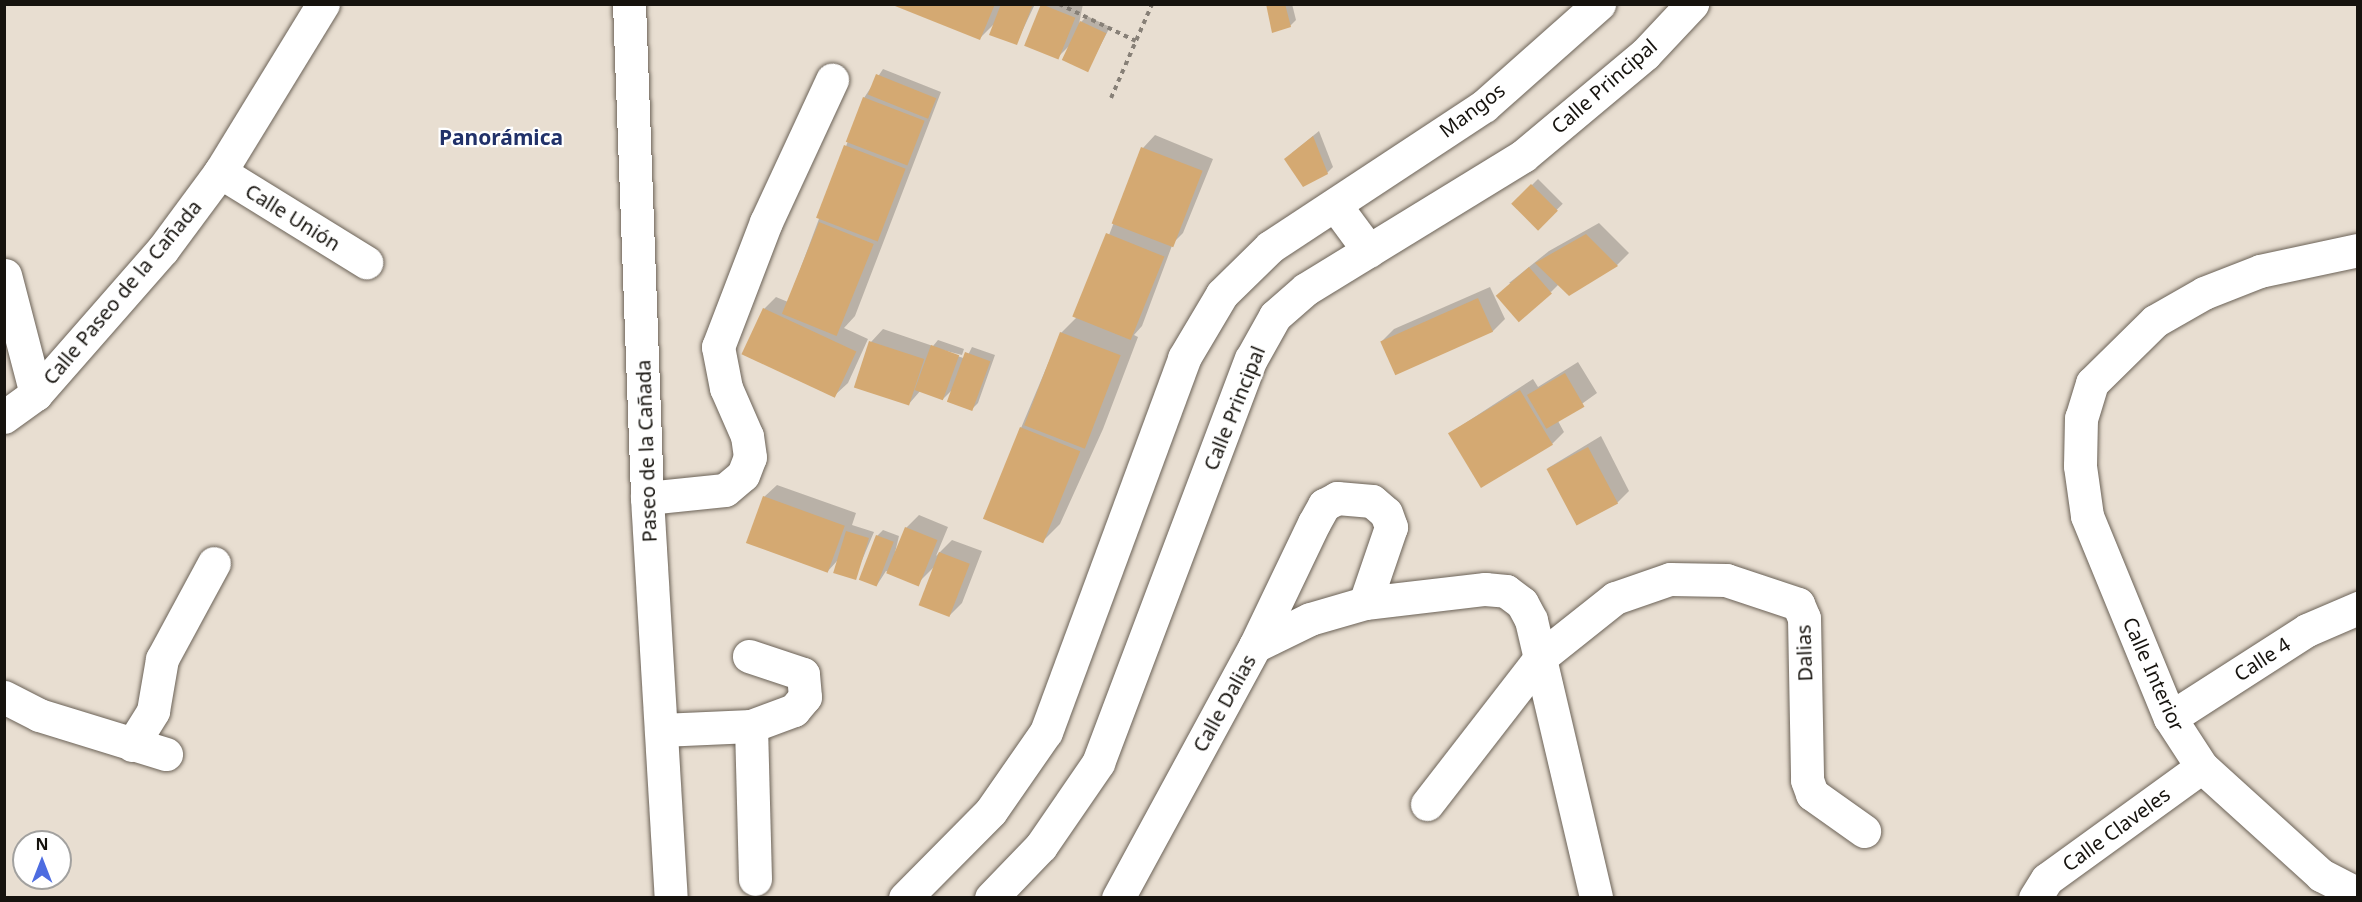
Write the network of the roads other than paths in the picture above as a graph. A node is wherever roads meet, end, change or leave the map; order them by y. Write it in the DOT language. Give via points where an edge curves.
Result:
graph roads {
  1 [pos="323,4"];
  2 [pos="629,4"];
  3 [pos="1599,4"];
  4 [pos="1692,4"];
  5 [pos="832,80"];
  6 [pos="220,172"];
  7 [pos="1335,205"];
  8 [pos="2358,250"];
  9 [pos="1369,251"];
  10 [pos="366,262"];
  11 [pos="5,275"];
  12 [pos="36,394"];
  13 [pos="4,417"];
  14 [pos="647,498"];
  15 [pos="214,563"];
  16 [pos="1365,603"];
  17 [pos="2358,608"];
  18 [pos="1255,646"];
  19 [pos="749,656"];
  20 [pos="1542,656"];
  21 [pos="4,698"];
  22 [pos="2170,718"];
  23 [pos="751,726"];
  24 [pos="661,730"];
  25 [pos="132,746"];
  26 [pos="166,754"];
  27 [pos="2202,767"];
  28 [pos="1427,804"];
  29 [pos="1864,831"];
  30 [pos="755,879"];
  31 [pos="2358,894"];
  32 [pos="670,897"];
  33 [pos="905,897"];
  34 [pos="991,897"];
  35 [pos="1118,897"];
  36 [pos="1596,897"];
  37 [pos="2035,897"];
  1 -- 6 [label="street, Calle Paseo de la Cañada"];
  2 -- 14 [label="street, Paseo de la Cañada"];
  3 -- 7 [label="street, Mangos" via="1484,105"];
  4 -- 9 [label="street, Calle Principal" via="1646,54 1523,156"];
  5 -- 14 [label="street" via="766,222 718,347 726,388 747,436 750,457 743,475 725,490"];
  6 -- 10 [label="street, Calle Unión"];
  6 -- 12 [label="street, Calle Paseo de la Cañada" via="163,249"];
  7 -- 9 [label="street"];
  7 -- 33 [label="street" via="1270,247 1222,294 1184,358 1046,732 991,812"];
  8 -- 22 [label="street, Calle Interior" via="2260,271 2204,293 2155,321 2092,383 2081,418 2080,466 2086,516"];
  9 -- 34 [label="street, Calle Principal" via="1306,289 1275,316 1251,359 1098,763 1041,846"];
  11 -- 12 [label="street"];
  12 -- 13 [label="street, Calle Paseo de la Cañada"];
  14 -- 24 [label="street, Paseo de la Cañada"];
  15 -- 25 [label="street" via="162,659 153,711"];
  16 -- 18 [label="street, Calle Dalias" via="1310,619"];
  16 -- 18 [label="street" via="1391,527 1386,513 1372,501 1337,498 1324,505 1314,523"];
  16 -- 20 [label="street, Calle Dalias" via="1506,591 1522,603"];
  17 -- 22 [label="street, Calle 4" via="2307,630"];
  18 -- 35 [label="street, Calle Dalias"];
  19 -- 23 [label="street" via="803,674 807,684 794,710"];
  20 -- 28 [label="street"];
  20 -- 29 [label="street, Dalias" via="1616,598 1670,579 1726,580 1784,596 1798,604 1804,618 1807,780 1812,794"];
  20 -- 36 [label="street"];
  21 -- 25 [label="street" via="39,716"];
  22 -- 27 [label="street, Calle Interior"];
  23 -- 24 [label="street"];
  23 -- 30 [label="street"];
  24 -- 32 [label="street, Paseo de la Cañada"];
  25 -- 26 [label="street"];
  27 -- 31 [label="street, Calle Interior" via="2321,875"];
  27 -- 37 [label="street, Calle Claveles" via="2047,879"];
}
